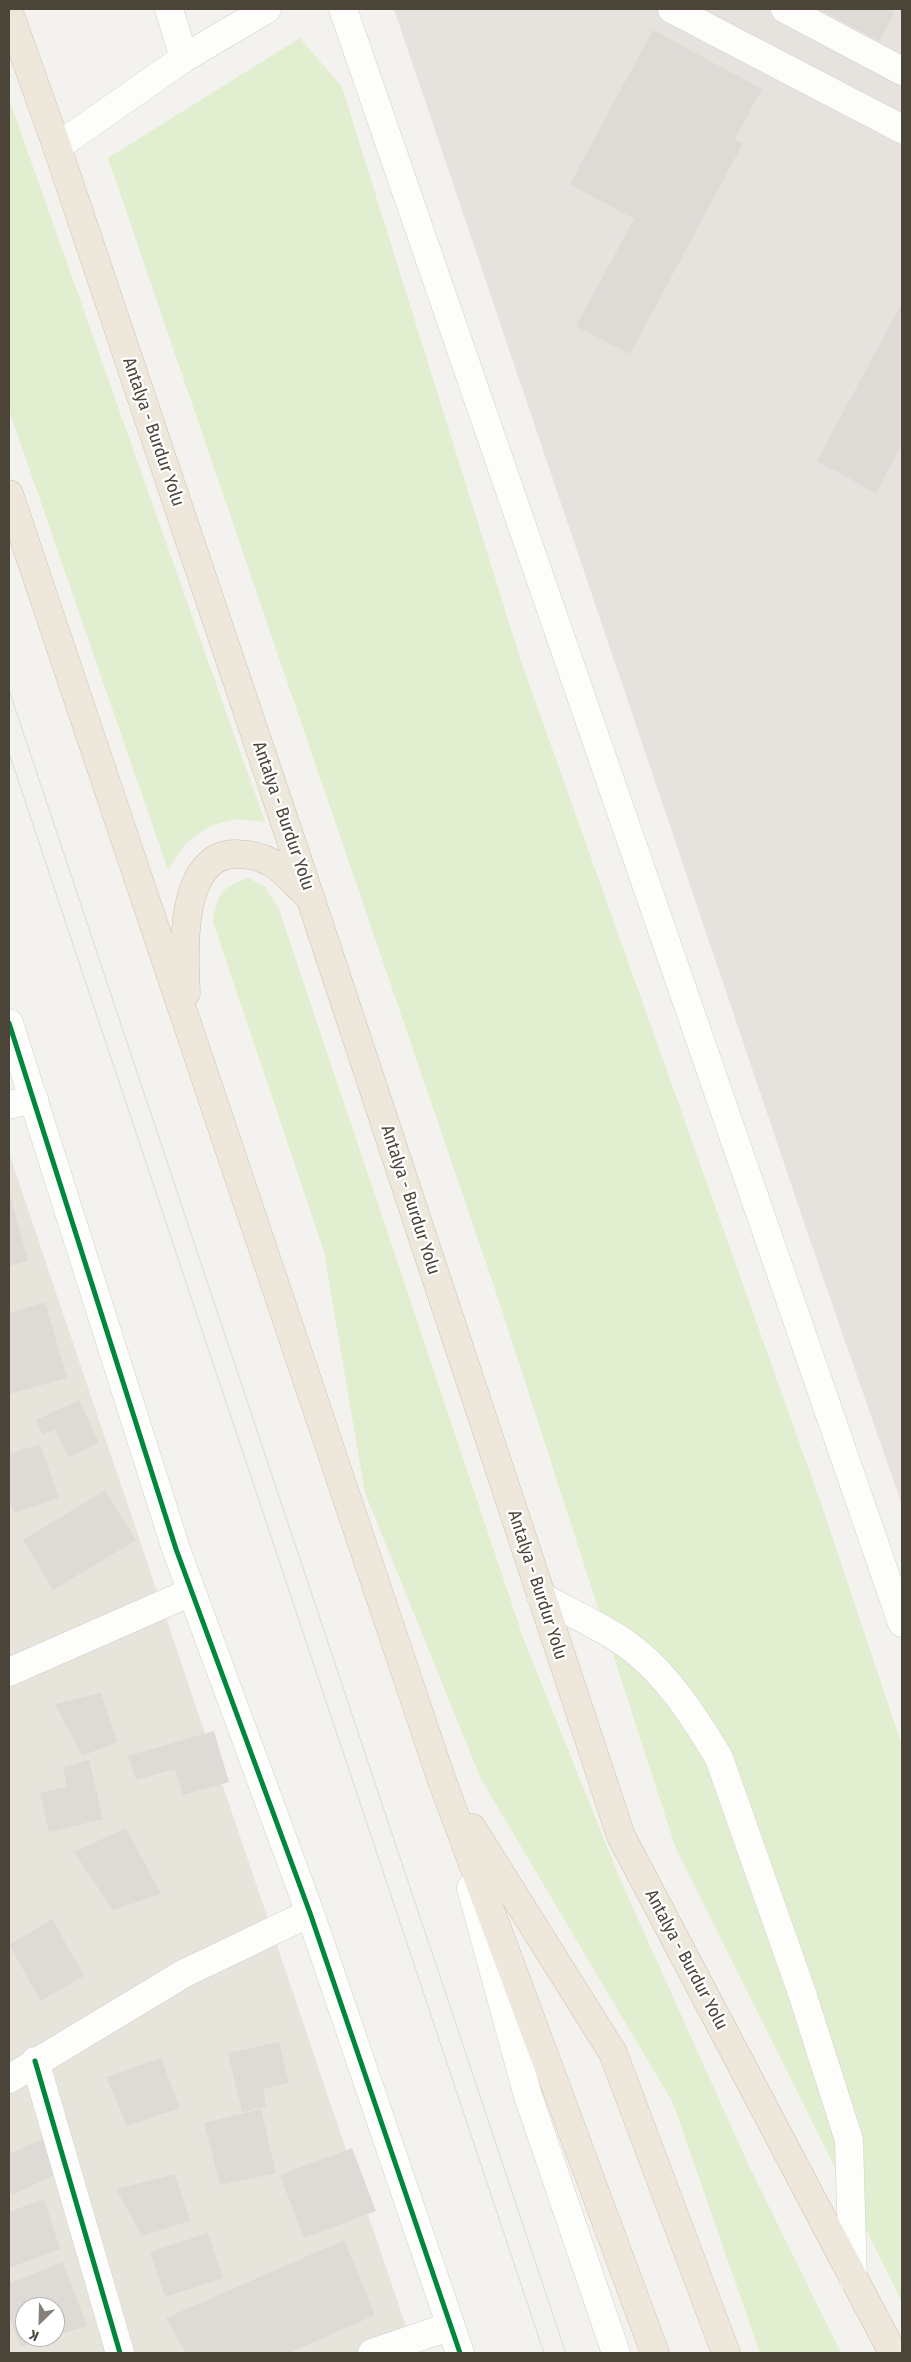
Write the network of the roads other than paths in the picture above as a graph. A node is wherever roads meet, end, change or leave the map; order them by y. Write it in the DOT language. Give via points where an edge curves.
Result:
graph roads {
  1 [pos="169,9"];
  2 [pos="267,9"];
  3 [pos="343,9"];
  4 [pos="672,9"];
  5 [pos="785,9"];
  6 [pos="9,12"];
  7 [pos="184,58"];
  8 [pos="902,71"];
  9 [pos="902,129"];
  10 [pos="57,148"];
  11 [pos="9,494"];
  12 [pos="310,897"];
  13 [pos="9,1023"];
  14 [pos="188,1026"];
  15 [pos="22,1102"];
  16 [pos="192,1592"];
  17 [pos="541,1596"];
  18 [pos="902,1623"];
  19 [pos="9,1672"];
  20 [pos="441,1778"];
  21 [pos="310,1913"];
  22 [pos="35,2061"];
  23 [pos="9,2079"];
  24 [pos="853,2279"];
  25 [pos="451,2326"];
  26 [pos="120,2353"];
  27 [pos="372,2353"];
  28 [pos="460,2353"];
  29 [pos="616,2353"];
  30 [pos="655,2353"];
  31 [pos="726,2353"];
  32 [pos="893,2353"];
  1 -- 7 [label="street"];
  2 -- 7 [label="street"];
  3 -- 18 [label="street"];
  4 -- 9 [label="street"];
  5 -- 8 [label="street"];
  6 -- 10 [label="highway, Antalya - Burdur Yolu"];
  7 -- 10 [label="street"];
  10 -- 12 [label="highway, Antalya - Burdur Yolu"];
  11 -- 14 [label="highway"];
  12 -- 14 [label="highway" via="273,864 252,854 226,854 206,866 192,894 184,941"];
  12 -- 17 [label="highway, Antalya - Burdur Yolu"];
  13 -- 15 [label="street"];
  14 -- 20 [label="highway"];
  15 -- 16 [label="street"];
  16 -- 19 [label="street"];
  16 -- 21 [label="street"];
  17 -- 24 [label="highway, Antalya - Burdur Yolu" via="621,1836"];
  17 -- 24 [label="street" via="625,1643 651,1666 687,1708 719,1758 802,1993 849,2140"];
  20 -- 29 [label="street" via="528,2096"];
  20 -- 30 [label="highway"];
  20 -- 31 [label="highway" via="613,2053"];
  21 -- 22 [label="street" via="183,1974"];
  21 -- 25 [label="street"];
  22 -- 23 [label="street"];
  22 -- 26 [label="street"];
  24 -- 32 [label="highway, Antalya - Burdur Yolu"];
  25 -- 27 [label="street"];
  25 -- 28 [label="street"];
}
